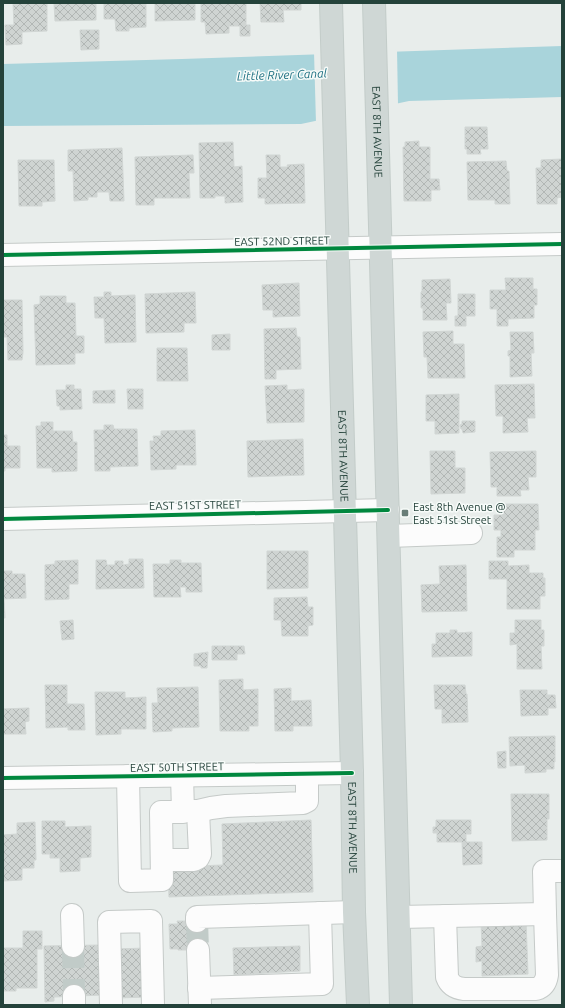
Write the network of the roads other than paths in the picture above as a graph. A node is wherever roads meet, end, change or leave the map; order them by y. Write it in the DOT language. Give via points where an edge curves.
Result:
graph roads {
  1 [pos="330,3"];
  2 [pos="374,3"];
  3 [pos="562,244"];
  4 [pos="381,248"];
  5 [pos="337,249"];
  6 [pos="3,255"];
  7 [pos="388,510"];
  8 [pos="344,511"];
  9 [pos="3,519"];
  10 [pos="471,533"];
  11 [pos="389,536"];
  12 [pos="352,773"];
  13 [pos="260,774"];
  14 [pos="307,774"];
  15 [pos="182,775"];
  16 [pos="128,776"];
  17 [pos="3,778"];
  18 [pos="261,805"];
  19 [pos="191,811"];
  20 [pos="162,860"];
  21 [pos="562,871"];
  22 [pos="354,912"];
  23 [pos="320,913"];
  24 [pos="545,914"];
  25 [pos="72,915"];
  26 [pos="445,916"];
  27 [pos="399,917"];
  28 [pos="197,921"];
  29 [pos="73,946"];
  30 [pos="198,950"];
  31 [pos="200,997"];
  32 [pos="111,1005"];
  33 [pos="153,1005"];
  34 [pos="358,1005"];
  35 [pos="401,1005"];
  1 -- 5 [label="main road, EAST 8TH AVENUE"];
  2 -- 4 [label="main road, EAST 8TH AVENUE"];
  3 -- 4 [label="street, EAST 52ND STREET"];
  4 -- 5 [label="street, EAST 52ND STREET"];
  4 -- 7 [label="main road, EAST 8TH AVENUE"];
  5 -- 6 [label="street, EAST 52ND STREET"];
  5 -- 8 [label="main road, EAST 8TH AVENUE"];
  7 -- 8 [label="street, EAST 51ST STREET"];
  7 -- 11 [label="main road, EAST 8TH AVENUE"];
  8 -- 9 [label="street, EAST 51ST STREET"];
  8 -- 12 [label="main road, EAST 8TH AVENUE"];
  10 -- 11 [label="street"];
  11 -- 27 [label="main road, EAST 8TH AVENUE"];
  12 -- 14 [label="street, EAST 50TH STREET"];
  12 -- 22 [label="main road, EAST 8TH AVENUE"];
  13 -- 14 [label="street, EAST 50TH STREET"];
  13 -- 15 [label="street, EAST 50TH STREET"];
  13 -- 18 [label="street"];
  14 -- 18 [label="street" via="307,801"];
  15 -- 16 [label="street, EAST 50TH STREET"];
  15 -- 19 [label="street"];
  16 -- 17 [label="street, EAST 50TH STREET"];
  16 -- 20 [label="street" via="130,881 162,880"];
  18 -- 19 [label="street"];
  19 -- 20 [label="street" via="161,812"];
  19 -- 20 [label="street" via="200,854 198,858"];
  21 -- 24 [label="street" via="544,871"];
  22 -- 23 [label="street"];
  22 -- 34 [label="main road, EAST 8TH AVENUE"];
  23 -- 28 [label="street" via="197,917"];
  23 -- 31 [label="street" via="322,984"];
  24 -- 26 [label="street"];
  24 -- 26 [label="street" via="547,975 545,983 536,989 458,989 453,986 446,977"];
  25 -- 29 [label="street"];
  26 -- 27 [label="street"];
  27 -- 35 [label="main road, EAST 8TH AVENUE"];
  30 -- 31 [label="street"];
  32 -- 33 [label="street" via="109,922 151,921"];
}
